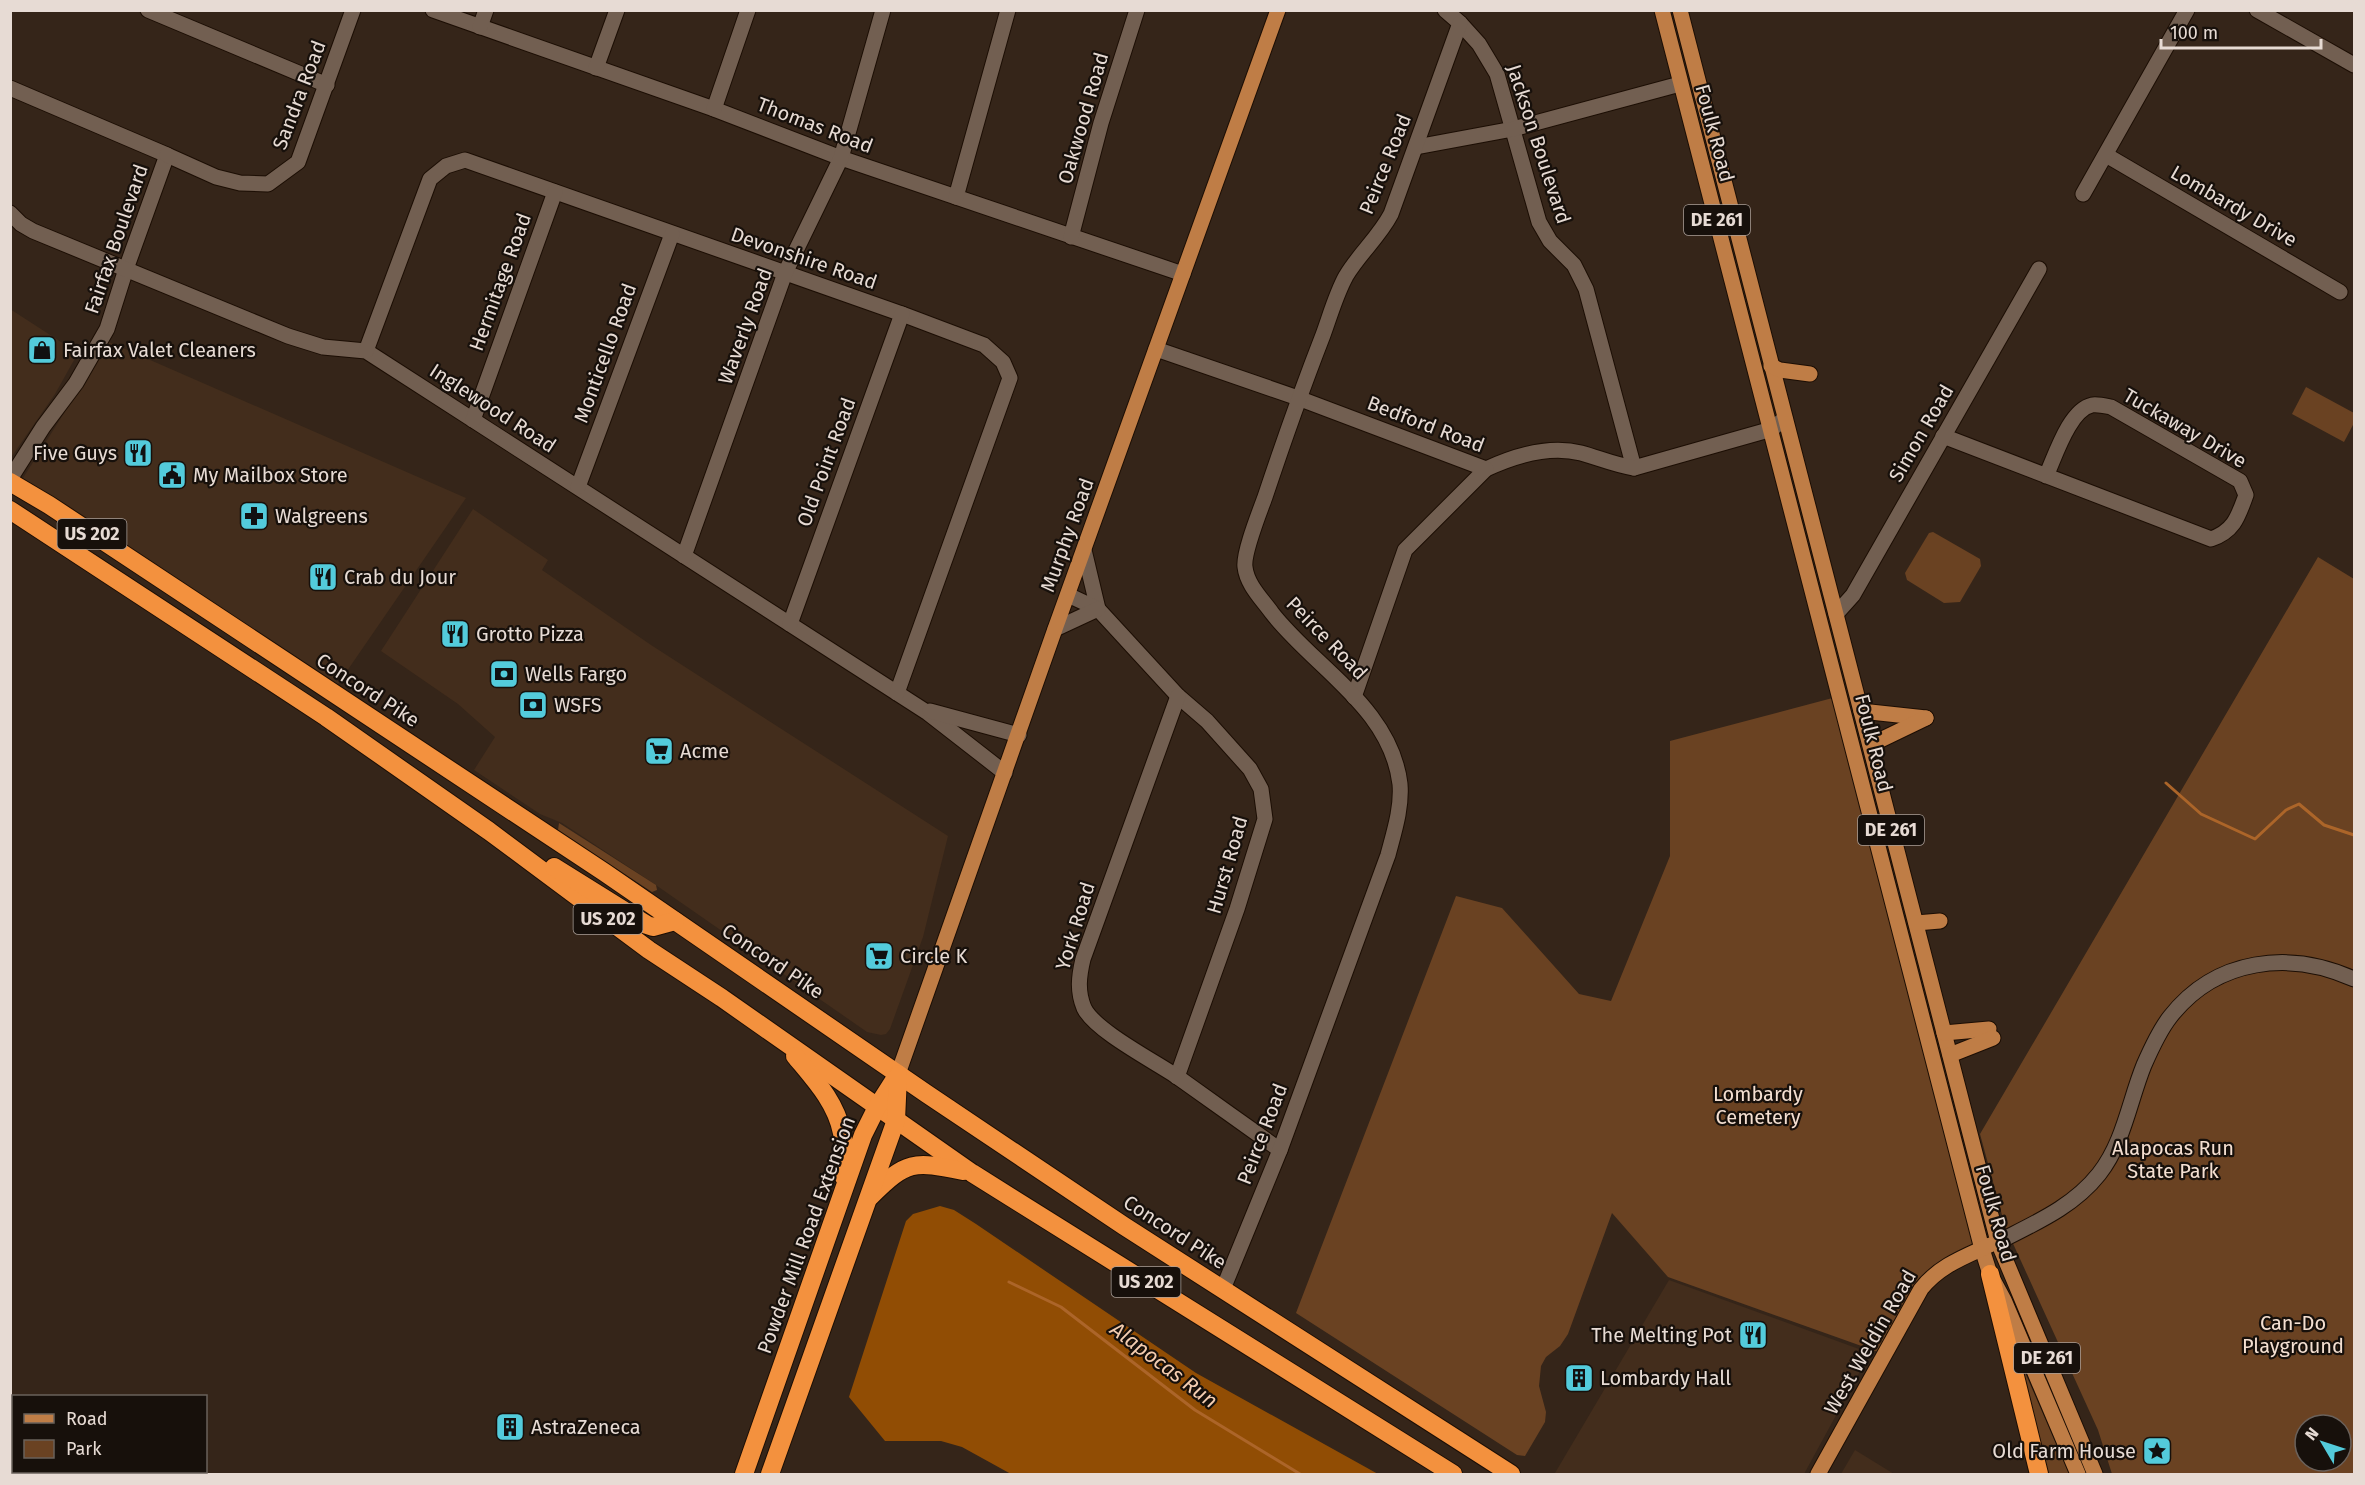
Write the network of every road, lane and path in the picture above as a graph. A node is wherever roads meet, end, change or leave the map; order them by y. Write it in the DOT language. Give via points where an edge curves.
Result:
graph roads {
  1 [pos="148,10"];
  2 [pos="353,10"];
  3 [pos="434,10"];
  4 [pos="486,10"];
  5 [pos="616,10"];
  6 [pos="748,10"];
  7 [pos="884,10"];
  8 [pos="1008,10"];
  9 [pos="1137,10"];
  10 [pos="1278,10"];
  11 [pos="1445,10"];
  12 [pos="1662,10"];
  13 [pos="1680,10"];
  14 [pos="2187,10"];
  15 [pos="2257,10"];
  16 [pos="1460,23"];
  17 [pos="480,27"];
  18 [pos="2354,64"];
  19 [pos="596,68"];
  20 [pos="1680,84"];
  21 [pos="327,85"];
  22 [pos="10,88"];
  23 [pos="714,109"];
  24 [pos="1513,129"];
  25 [pos="1416,147"];
  26 [pos="167,155"];
  27 [pos="2106,155"];
  28 [pos="841,158"];
  29 [pos="555,192"];
  30 [pos="2083,194"];
  31 [pos="956,197"];
  32 [pos="10,213"];
  33 [pos="672,234"];
  34 [pos="1071,237"];
  35 [pos="126,269"];
  36 [pos="2039,269"];
  37 [pos="785,273"];
  38 [pos="1183,274"];
  39 [pos="2340,292"];
  40 [pos="902,314"];
  41 [pos="1156,349"];
  42 [pos="366,351"];
  43 [pos="1772,366"];
  44 [pos="1810,374"];
  45 [pos="1298,398"];
  46 [pos="1785,418"];
  47 [pos="473,420"];
  48 [pos="1772,429"];
  49 [pos="1944,436"];
  50 [pos="1634,468"];
  51 [pos="1486,469"];
  52 [pos="2046,476"];
  53 [pos="10,480"];
  54 [pos="578,487"];
  55 [pos="10,510"];
  56 [pos="1084,550"];
  57 [pos="684,556"];
  58 [pos="1068,595"];
  59 [pos="1098,609"];
  60 [pos="1836,614"];
  61 [pos="790,624"];
  62 [pos="1056,628"];
  63 [pos="897,693"];
  64 [pos="1178,696"];
  65 [pos="1354,697"];
  66 [pos="921,708"];
  67 [pos="1861,711"];
  68 [pos="1019,735"];
  69 [pos="1870,745"];
  70 [pos="1005,773"];
  71 [pos="489,831"];
  72 [pos="1892,832"];
  73 [pos="1876,837"];
  74 [pos="675,921"];
  75 [pos="1940,921"];
  76 [pos="1916,923"];
  77 [pos="2337,972"];
  78 [pos="2355,972"];
  79 [pos="2355,979"];
  80 [pos="1944,1033"];
  81 [pos="783,1040"];
  82 [pos="1950,1055"];
  83 [pos="898,1074"];
  84 [pos="1177,1077"];
  85 [pos="877,1107"];
  86 [pos="896,1120"];
  87 [pos="1280,1150"];
  88 [pos="972,1173"];
  89 [pos="843,1190"];
  90 [pos="867,1200"];
  91 [pos="1998,1242"];
  92 [pos="1982,1249"];
  93 [pos="1990,1274"];
  94 [pos="1223,1289"];
  95 [pos="1417,1453"];
  96 [pos="744,1474"];
  97 [pos="770,1474"];
  98 [pos="1445,1474"];
  99 [pos="1453,1474"];
  100 [pos="1511,1474"];
  101 [pos="1818,1474"];
  102 [pos="2039,1474"];
  103 [pos="2079,1474"];
  104 [pos="2094,1474"];
  1 -- 21 [label="street"];
  2 -- 21 [label="street, Sandra Road"];
  3 -- 17 [label="street, Thomas Road"];
  4 -- 17 [label="street"];
  5 -- 19 [label="street"];
  6 -- 23 [label="street"];
  7 -- 28 [label="street, Waverly Road"];
  8 -- 31 [label="street"];
  9 -- 34 [label="street, Oakwood Road" via="1101,123"];
  10 -- 38 [label="main road, Murphy Road"];
  11 -- 16 [label="street, Jackson Boulevard"];
  12 -- 20 [label="main road, Foulk Road / DE 261"];
  13 -- 43 [label="main road, Foulk Road / DE 261"];
  14 -- 27 [label="street"];
  15 -- 18 [label="street"];
  16 -- 24 [label="street, Jackson Boulevard" via="1479,44 1497,74"];
  16 -- 25 [label="street, Peirce Road"];
  17 -- 19 [label="street, Thomas Road"];
  19 -- 23 [label="street, Thomas Road"];
  20 -- 24 [label="street"];
  20 -- 48 [label="main road, Foulk Road / DE 261"];
  21 -- 26 [label="street, Sandra Road" via="298,162 268,184 216,177"];
  22 -- 26 [label="street, Fairfax Boulevard"];
  23 -- 28 [label="street, Thomas Road"];
  24 -- 25 [label="street"];
  24 -- 50 [label="street, Jackson Boulevard" via="1539,222 1550,241 1574,265 1586,289"];
  25 -- 45 [label="street, Peirce Road" via="1391,214 1345,278"];
  26 -- 35 [label="street, Fairfax Boulevard"];
  27 -- 30 [label="street"];
  27 -- 39 [label="street, Lombardy Drive"];
  28 -- 31 [label="street, Thomas Road"];
  28 -- 37 [label="street, Waverly Road"];
  29 -- 33 [label="street, Devonshire Road"];
  29 -- 42 [label="street, Devonshire Road" via="465,160 446,166 430,179"];
  29 -- 47 [label="street, Hermitage Road"];
  31 -- 34 [label="street, Thomas Road"];
  32 -- 35 [label="street, Inglewood Road" via="33,231"];
  33 -- 37 [label="street, Devonshire Road"];
  33 -- 54 [label="street, Monticello Road"];
  34 -- 38 [label="street, Thomas Road"];
  35 -- 42 [label="street, Inglewood Road" via="288,336 323,347"];
  35 -- 53 [label="street, Fairfax Boulevard" via="107,329 76,383"];
  36 -- 49 [label="street, Simon Road"];
  37 -- 40 [label="street, Devonshire Road"];
  37 -- 57 [label="street, Waverly Road"];
  38 -- 41 [label="main road, Murphy Road"];
  40 -- 61 [label="street, Old Point Road"];
  40 -- 63 [label="street, Devonshire Road" via="984,345 1003,362 1010,378"];
  41 -- 45 [label="street, Bedford Road"];
  41 -- 56 [label="main road, Murphy Road"];
  42 -- 47 [label="street, Inglewood Road"];
  43 -- 44 [label="main road"];
  43 -- 46 [label="main road, Foulk Road / DE 261"];
  45 -- 51 [label="street, Bedford Road"];
  45 -- 65 [label="street, Peirce Road" via="1245,565 1252,586 1276,618"];
  46 -- 48 [label="street, Bedford Road"];
  46 -- 60 [label="main road, Foulk Road / DE 261"];
  47 -- 54 [label="street, Inglewood Road"];
  48 -- 50 [label="street, Bedford Road"];
  48 -- 73 [label="main road, Foulk Road / DE 261"];
  49 -- 52 [label="street, Tuckaway Drive"];
  49 -- 60 [label="street, Simon Road" via="1853,595"];
  50 -- 51 [label="street, Bedford Road" via="1579,452 1546,450"];
  51 -- 65 [label="street" via="1405,550"];
  52 -- 52 [label="street, Tuckaway Drive" via="2211,539 2225,534 2239,515 2246,495 2240,481 2111,407 2092,405 2068,426"];
  53 -- 74 [label="highway, Concord Pike / US 202"];
  54 -- 57 [label="street, Inglewood Road"];
  55 -- 71 [label="highway, US 202" via="326,717"];
  56 -- 58 [label="main road, Murphy Road"];
  56 -- 59 [label="street"];
  57 -- 61 [label="street, Inglewood Road"];
  58 -- 59 [label="street, Hurst Road"];
  58 -- 62 [label="main road, Murphy Road"];
  59 -- 62 [label="street"];
  59 -- 64 [label="street, Hurst Road"];
  60 -- 67 [label="main road, Foulk Road / DE 261"];
  61 -- 63 [label="street, Inglewood Road"];
  62 -- 68 [label="main road, Murphy Road"];
  63 -- 66 [label="street, Inglewood Road"];
  64 -- 84 [label="street, Hurst Road" via="1208,721 1250,769 1261,789 1265,819"];
  64 -- 84 [label="street, York Road" via="1079,976 1084,1008 1094,1023"];
  65 -- 87 [label="street, Peirce Road" via="1377,723 1394,753 1400,785 1398,818"];
  66 -- 68 [label="street, Inglewood Road"];
  66 -- 70 [label="street, Inglewood Road"];
  67 -- 69 [label="main road, Foulk Road / DE 261"];
  67 -- 69 [label="main road" via="1926,717"];
  68 -- 70 [label="main road, Murphy Road"];
  69 -- 72 [label="main road, Foulk Road / DE 261"];
  70 -- 83 [label="main road, Murphy Road"];
  71 -- 74 [label="highway" via="647,925"];
  71 -- 81 [label="highway, US 202" via="649,950"];
  72 -- 73 [label="street"];
  72 -- 76 [label="main road, Foulk Road / DE 261"];
  73 -- 92 [label="main road, Foulk Road / DE 261"];
  74 -- 83 [label="highway, Concord Pike / US 202"];
  75 -- 76 [label="main road"];
  76 -- 80 [label="main road, Foulk Road / DE 261"];
  77 -- 78 [label="street, West Weldin Road"];
  77 -- 79 [label="street, West Weldin Road"];
  77 -- 91 [label="street, West Weldin Road" via="2309,964 2269,963 2239,968 2199,989 2183,1002 2158,1035 2119,1142 2100,1173 2063,1208"];
  80 -- 82 [label="main road, Foulk Road / DE 261"];
  80 -- 82 [label="main road" via="1991,1034"];
  81 -- 85 [label="highway, US 202"];
  81 -- 89 [label="highway" via="827,1098 839,1123 844,1147"];
  82 -- 91 [label="main road, Foulk Road / DE 261"];
  83 -- 85 [label="highway, Powder Mill Road Extension"];
  83 -- 86 [label="highway"];
  83 -- 94 [label="highway, Concord Pike / US 202"];
  84 -- 87 [label="street, York Road"];
  85 -- 86 [label="highway, US 202"];
  85 -- 89 [label="highway, Powder Mill Road Extension"];
  86 -- 88 [label="highway, US 202"];
  86 -- 90 [label="highway"];
  87 -- 94 [label="street, Peirce Road"];
  88 -- 90 [label="highway" via="926,1164 908,1166"];
  88 -- 95 [label="highway, US 202"];
  89 -- 96 [label="highway, Powder Mill Road Extension"];
  90 -- 97 [label="highway"];
  91 -- 92 [label="main road, West Weldin Road"];
  91 -- 104 [label="main road, Foulk Road / DE 261"];
  92 -- 93 [label="main road, Foulk Road / DE 261"];
  92 -- 101 [label="main road, West Weldin Road" via="1934,1273 1921,1289"];
  93 -- 102 [label="highway"];
  93 -- 103 [label="main road, Foulk Road"];
  94 -- 100 [label="highway, Concord Pike / US 202"];
  95 -- 98 [label="highway"];
  95 -- 99 [label="highway, US 202"];
}
